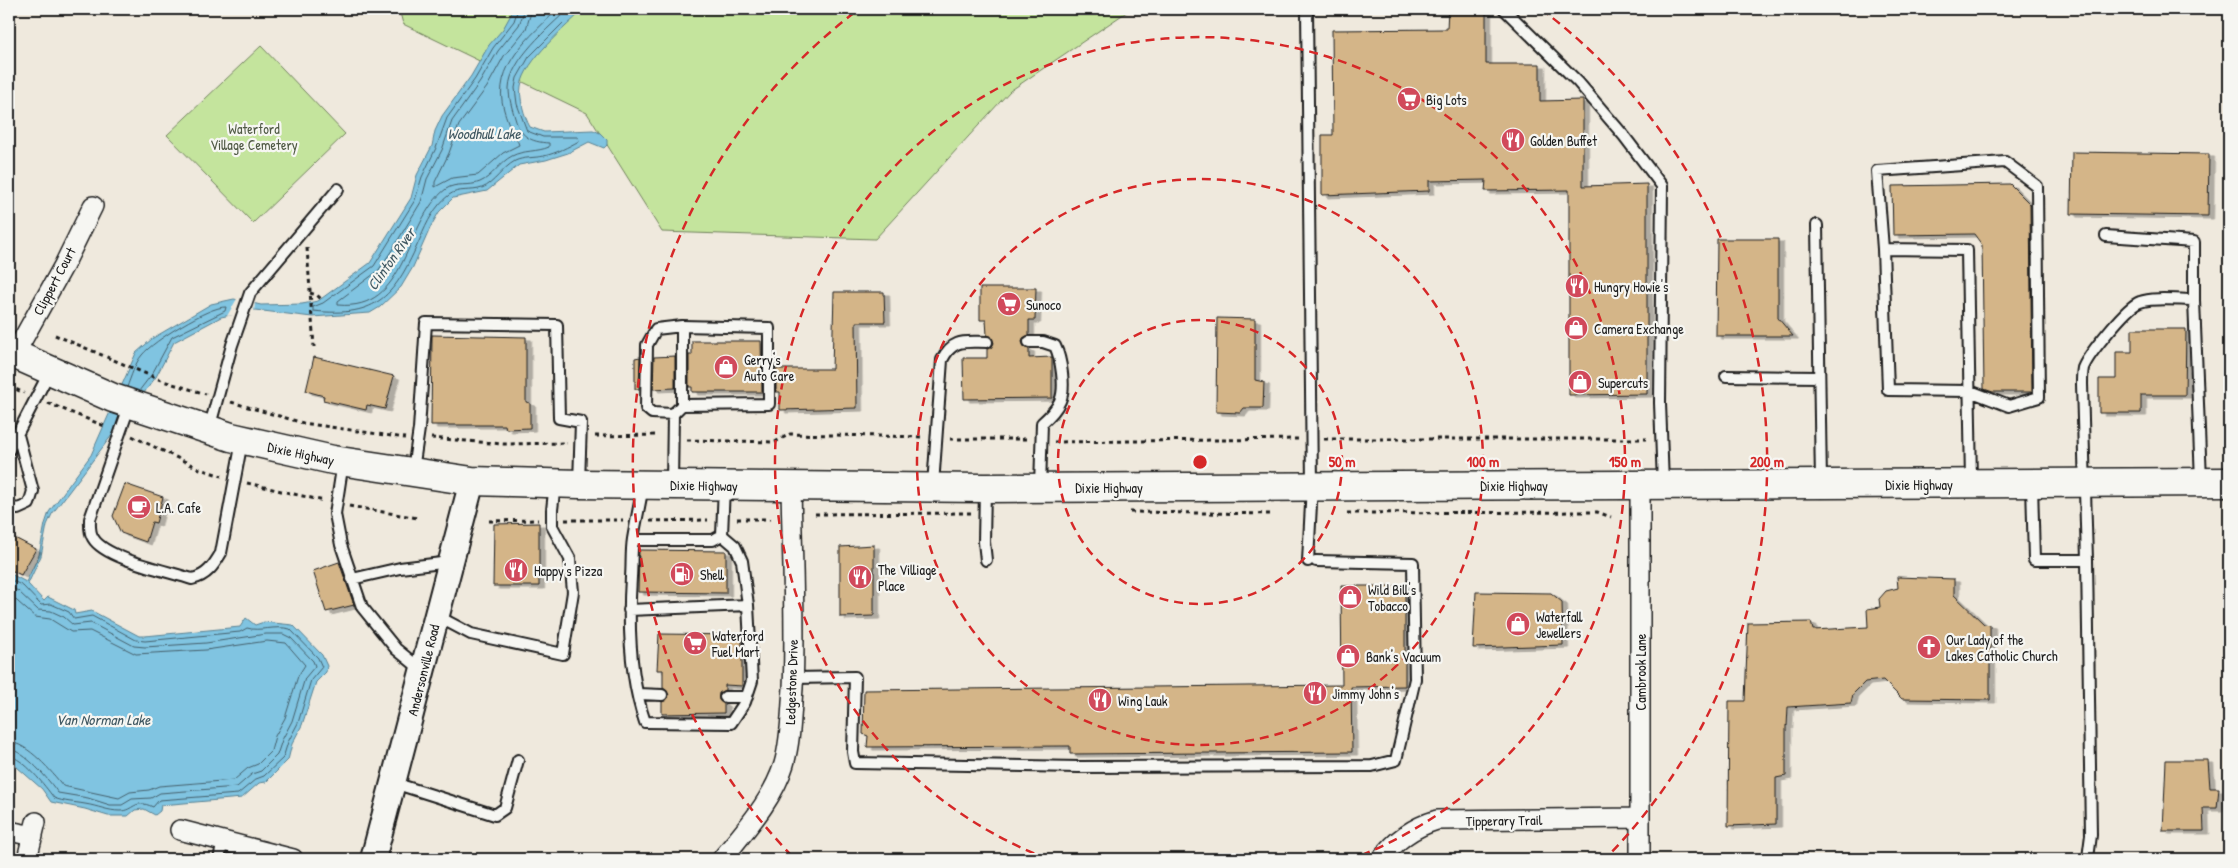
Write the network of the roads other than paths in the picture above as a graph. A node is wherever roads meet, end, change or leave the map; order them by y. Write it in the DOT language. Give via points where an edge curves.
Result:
graph roads {
  1 [pos="1307,9"];
  2 [pos="1504,9"];
  3 [pos="338,189"];
  4 [pos="93,206"];
  5 [pos="1817,225"];
  6 [pos="2106,236"];
  7 [pos="1883,249"];
  8 [pos="2194,300"];
  9 [pos="682,326"];
  10 [pos="987,342"];
  11 [pos="1029,342"];
  12 [pos="11,353"];
  13 [pos="50,371"];
  14 [pos="1726,376"];
  15 [pos="1819,377"];
  16 [pos="1970,391"];
  17 [pos="129,404"];
  18 [pos="682,405"];
  19 [pos="673,414"];
  20 [pos="209,430"];
  21 [pos="18,435"];
  22 [pos="243,440"];
  23 [pos="9,450"];
  24 [pos="344,462"];
  25 [pos="413,472"];
  26 [pos="472,481"];
  27 [pos="2201,482"];
  28 [pos="2229,482"];
  29 [pos="1971,483"];
  30 [pos="2032,483"];
  31 [pos="2084,483"];
  32 [pos="567,484"];
  33 [pos="643,484"];
  34 [pos="1821,484"];
  35 [pos="672,485"];
  36 [pos="724,485"];
  37 [pos="1312,485"];
  38 [pos="1651,485"];
  39 [pos="791,486"];
  40 [pos="933,487"];
  41 [pos="1040,487"];
  42 [pos="985,500"];
  43 [pos="9,506"];
  44 [pos="722,536"];
  45 [pos="633,540"];
  46 [pos="986,560"];
  47 [pos="2087,560"];
  48 [pos="451,562"];
  49 [pos="352,579"];
  50 [pos="748,605"];
  51 [pos="629,610"];
  52 [pos="437,616"];
  53 [pos="423,671"];
  54 [pos="793,678"];
  55 [pos="639,694"];
  56 [pos="662,695"];
  57 [pos="725,697"];
  58 [pos="746,698"];
  59 [pos="518,760"];
  60 [pos="394,783"];
  61 [pos="1640,818"];
  62 [pos="180,830"];
  63 [pos="9,831"];
  64 [pos="221,850"];
  65 [pos="27,859"];
  66 [pos="293,859"];
  67 [pos="373,859"];
  68 [pos="722,859"];
  69 [pos="1382,859"];
  70 [pos="1640,859"];
  71 [pos="2086,859"];
  1 -- 37 [label="lane"];
  2 -- 38 [label="lane" via="1578,82 1662,186 1660,403"];
  3 -- 20 [label="lane" via="250,293"];
  4 -- 12 [label="street, Clippert Court" via="64,265"];
  5 -- 15 [label="lane"];
  6 -- 8 [label="lane" via="2194,242"];
  7 -- 16 [label="lane" via="1888,390"];
  7 -- 16 [label="lane" via="1967,250"];
  7 -- 16 [label="lane" via="1877,171 2005,162 2037,186 2040,397 2009,406"];
  8 -- 27 [label="lane"];
  8 -- 31 [label="lane" via="2142,301 2133,305 2102,340 2084,368"];
  9 -- 18 [label="lane"];
  9 -- 18 [label="lane" via="769,328 768,404"];
  9 -- 19 [label="lane" via="656,329 647,345 646,408 652,413"];
  10 -- 40 [label="lane" via="959,342 948,349 942,360"];
  11 -- 41 [label="lane" via="1055,346 1061,359 1061,399 1054,412 1042,423"];
  12 -- 13 [label="main road, Dixie Highway"];
  13 -- 17 [label="main road, Dixie Highway"];
  13 -- 21 [label="lane"];
  14 -- 15 [label="lane"];
  15 -- 34 [label="lane"];
  16 -- 29 [label="lane"];
  17 -- 20 [label="main road, Dixie Highway"];
  17 -- 22 [label="lane" via="90,519 90,533 111,554 192,579 208,571 220,553"];
  18 -- 19 [label="lane"];
  19 -- 35 [label="lane"];
  20 -- 22 [label="main road, Dixie Highway"];
  21 -- 23 [label="lane"];
  21 -- 43 [label="lane" via="33,491 29,504 18,509"];
  22 -- 24 [label="main road, Dixie Highway"];
  24 -- 25 [label="main road, Dixie Highway"];
  24 -- 49 [label="lane" via="335,514 340,545"];
  25 -- 26 [label="main road, Dixie Highway"];
  25 -- 32 [label="lane" via="426,322 557,325 559,418 581,422 580,440"];
  26 -- 32 [label="main road, Dixie Highway"];
  26 -- 48 [label="street, Andersonville Road"];
  27 -- 28 [label="main road, Dixie Highway"];
  27 -- 31 [label="main road, Dixie Highway"];
  29 -- 30 [label="main road, Dixie Highway"];
  29 -- 34 [label="main road, Dixie Highway"];
  30 -- 31 [label="main road, Dixie Highway"];
  30 -- 47 [label="lane" via="2034,560"];
  31 -- 47 [label="lane"];
  32 -- 33 [label="main road, Dixie Highway"];
  32 -- 52 [label="lane" via="552,526 570,559 573,592 562,654 471,634"];
  33 -- 35 [label="main road, Dixie Highway"];
  33 -- 45 [label="lane"];
  34 -- 38 [label="main road, Dixie Highway"];
  35 -- 36 [label="main road, Dixie Highway"];
  36 -- 39 [label="main road, Dixie Highway"];
  36 -- 44 [label="lane"];
  37 -- 38 [label="main road, Dixie Highway"];
  37 -- 41 [label="main road, Dixie Highway"];
  37 -- 54 [label="lane" via="1312,561 1413,563 1415,679 1396,760 1362,766 1079,767 855,763 855,677"];
  38 -- 61 [label="street, Cambrook Lane"];
  39 -- 40 [label="main road, Dixie Highway"];
  39 -- 54 [label="street, Ledgestone Drive"];
  40 -- 42 [label="main road, Dixie Highway"];
  41 -- 42 [label="main road, Dixie Highway"];
  42 -- 46 [label="lane"];
  44 -- 45 [label="lane" via="713,540"];
  44 -- 50 [label="lane" via="734,546 742,561"];
  45 -- 51 [label="lane"];
  47 -- 71 [label="lane" via="2091,836"];
  48 -- 49 [label="lane" via="400,568"];
  48 -- 52 [label="street, Andersonville Road"];
  49 -- 53 [label="lane" via="362,607 396,649"];
  50 -- 51 [label="lane"];
  50 -- 58 [label="lane" via="752,681"];
  51 -- 55 [label="lane" via="633,672"];
  52 -- 53 [label="street, Andersonville Road"];
  53 -- 60 [label="street, Andersonville Road"];
  54 -- 68 [label="street, Ledgestone Drive" via="784,764 773,791"];
  55 -- 56 [label="lane"];
  55 -- 58 [label="lane" via="645,722 695,724 731,723"];
  57 -- 58 [label="lane"];
  59 -- 60 [label="lane" via="505,808 495,815"];
  60 -- 67 [label="street, Andersonville Road"];
  61 -- 69 [label="street, Tipperary Trail" via="1437,820 1410,830"];
  61 -- 70 [label="street, Cambrook Lane"];
  62 -- 64 [label="street"];
  63 -- 65 [label="street" via="35,829"];
  64 -- 66 [label="street"];
}
